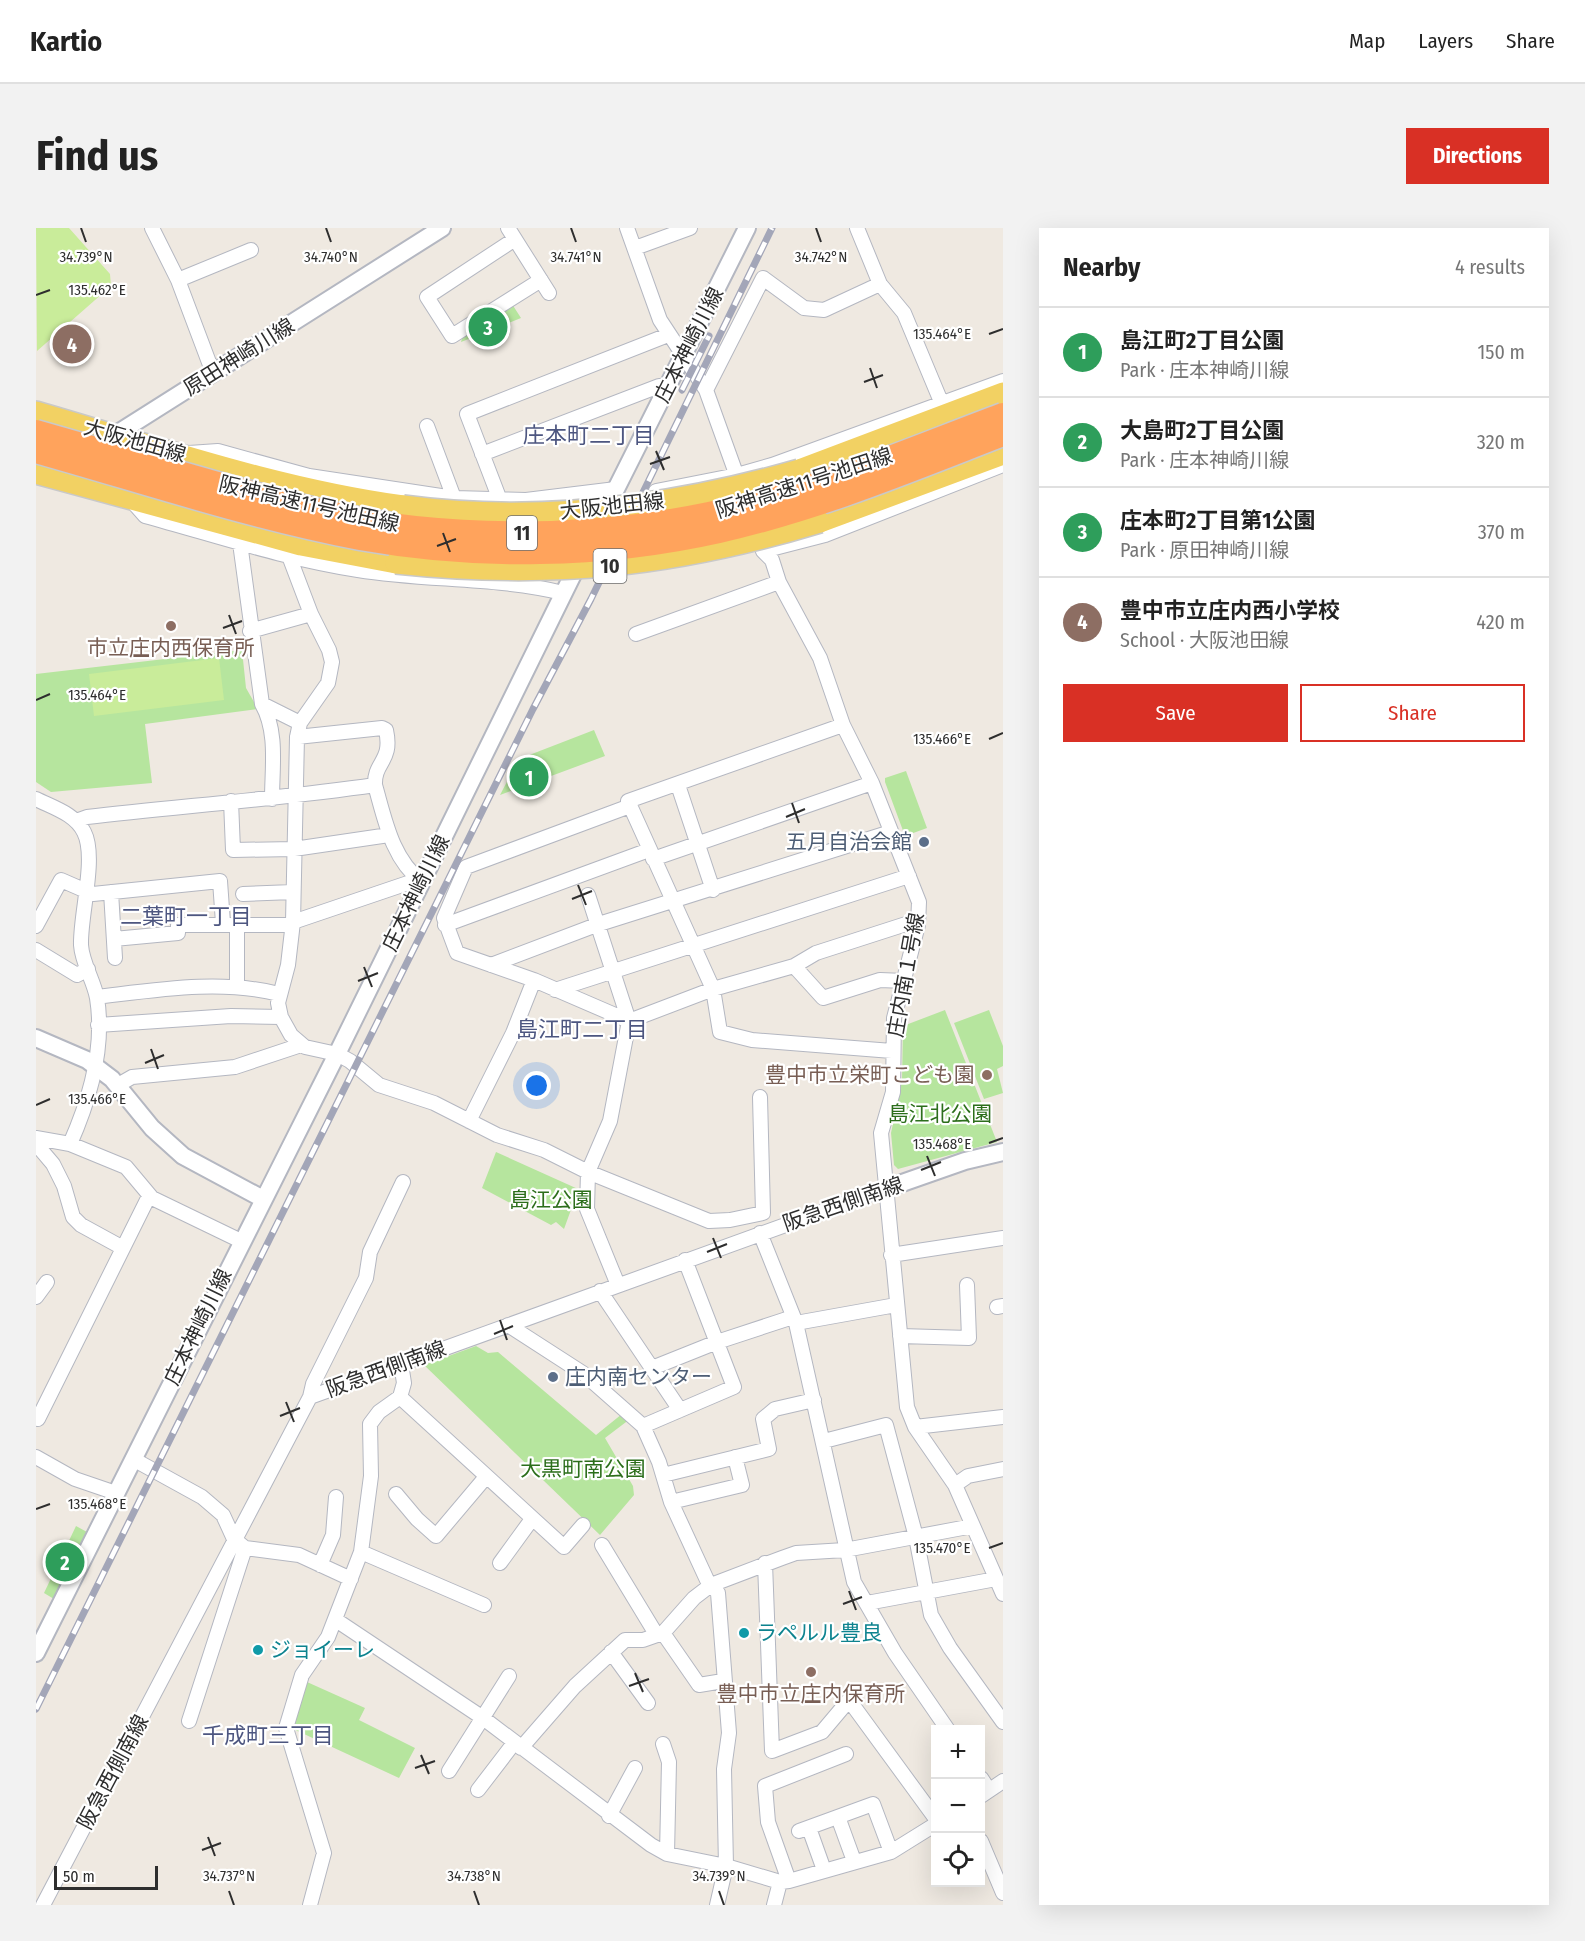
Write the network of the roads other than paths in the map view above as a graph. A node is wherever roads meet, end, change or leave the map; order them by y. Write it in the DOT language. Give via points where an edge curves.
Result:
graph roads {
  1 [pos="152,228"];
  2 [pos="442,228"];
  3 [pos="627,228"];
  4 [pos="690,228"];
  5 [pos="857,228"];
  6 [pos="512,234"];
  7 [pos="743,236"];
  8 [pos="634,248"];
  9 [pos="251,250"];
  10 [pos="178,280"];
  11 [pos="541,280"];
  12 [pos="880,284"];
  13 [pos="549,293"];
  14 [pos="668,335"];
  15 [pos="685,354"];
  16 [pos="213,373"];
  17 [pos="1003,381"];
  18 [pos="668,387"];
  19 [pos="706,390"];
  20 [pos="1003,393"];
  21 [pos="942,404"];
  22 [pos="36,412"];
  23 [pos="1003,415"];
  24 [pos="427,426"];
  25 [pos="36,432"];
  26 [pos="1003,434"];
  27 [pos="115,435"];
  28 [pos="36,451"];
  29 [pos="181,454"];
  30 [pos="482,454"];
  31 [pos="1003,454"];
  32 [pos="1003,465"];
  33 [pos="737,476"];
  34 [pos="40,479"];
  35 [pos="616,489"];
  36 [pos="656,491"];
  37 [pos="454,498"];
  38 [pos="130,499"];
  39 [pos="500,500"];
  40 [pos="240,543"];
  41 [pos="763,551"];
  42 [pos="290,556"];
  43 [pos="779,582"];
  44 [pos="563,593"];
  45 [pos="311,614"];
  46 [pos="250,631"];
  47 [pos="636,633"];
  48 [pos="262,704"];
  49 [pos="843,725"];
  50 [pos="298,730"];
  51 [pos="872,783"];
  52 [pos="375,785"];
  53 [pos="678,785"];
  54 [pos="294,797"];
  55 [pos="272,799"];
  56 [pos="36,800"];
  57 [pos="231,801"];
  58 [pos="630,807"];
  59 [pos="76,821"];
  60 [pos="891,832"];
  61 [pos="389,835"];
  62 [pos="698,845"];
  63 [pos="294,849"];
  64 [pos="651,854"];
  65 [pos="909,876"];
  66 [pos="422,882"];
  67 [pos="713,890"];
  68 [pos="86,892"];
  69 [pos="111,892"];
  70 [pos="293,892"];
  71 [pos="243,894"];
  72 [pos="588,895"];
  73 [pos="673,903"];
  74 [pos="293,923"];
  75 [pos="230,924"];
  76 [pos="599,924"];
  77 [pos="445,925"];
  78 [pos="918,925"];
  79 [pos="36,926"];
  80 [pos="114,939"];
  81 [pos="692,944"];
  82 [pos="36,950"];
  83 [pos="115,958"];
  84 [pos="491,965"];
  85 [pos="794,966"];
  86 [pos="88,969"];
  87 [pos="613,969"];
  88 [pos="534,980"];
  89 [pos="904,981"];
  90 [pos="237,987"];
  91 [pos="713,989"];
  92 [pos="555,990"];
  93 [pos="279,994"];
  94 [pos="96,997"];
  95 [pos="281,1017"];
  96 [pos="628,1021"];
  97 [pos="98,1025"];
  98 [pos="36,1038"];
  99 [pos="302,1045"];
  100 [pos="892,1051"];
  101 [pos="337,1054"];
  102 [pos="96,1065"];
  103 [pos="118,1085"];
  104 [pos="760,1097"];
  105 [pos="469,1121"];
  106 [pos="36,1138"];
  107 [pos="36,1144"];
  108 [pos="70,1144"];
  109 [pos="1003,1152"];
  110 [pos="588,1172"];
  111 [pos="403,1182"];
  112 [pos="885,1190"];
  113 [pos="149,1196"];
  114 [pos="263,1199"];
  115 [pos="760,1233"];
  116 [pos="1003,1238"];
  117 [pos="241,1241"];
  118 [pos="123,1248"];
  119 [pos="891,1255"];
  120 [pos="685,1260"];
  121 [pos="47,1282"];
  122 [pos="618,1285"];
  123 [pos="967,1285"];
  124 [pos="600,1292"];
  125 [pos="36,1298"];
  126 [pos="896,1305"];
  127 [pos="795,1320"];
  128 [pos="508,1325"];
  129 [pos="900,1336"];
  130 [pos="717,1342"];
  131 [pos="401,1364"];
  132 [pos="652,1368"];
  133 [pos="310,1397"];
  134 [pos="400,1397"];
  135 [pos="814,1400"];
  136 [pos="680,1410"];
  137 [pos="1003,1417"];
  138 [pos="38,1419"];
  139 [pos="643,1426"];
  140 [pos="915,1427"];
  141 [pos="824,1442"];
  142 [pos="735,1457"];
  143 [pos="133,1459"];
  144 [pos="38,1462"];
  145 [pos="1003,1469"];
  146 [pos="663,1475"];
  147 [pos="485,1478"];
  148 [pos="955,1485"];
  149 [pos="116,1493"];
  150 [pos="396,1494"];
  151 [pos="336,1497"];
  152 [pos="671,1502"];
  153 [pos="532,1519"];
  154 [pos="584,1525"];
  155 [pos="973,1526"];
  156 [pos="916,1537"];
  157 [pos="240,1544"];
  158 [pos="602,1545"];
  159 [pos="845,1550"];
  160 [pos="362,1552"];
  161 [pos="500,1563"];
  162 [pos="765,1563"];
  163 [pos="320,1565"];
  164 [pos="351,1579"];
  165 [pos="996,1579"];
  166 [pos="711,1585"];
  167 [pos="928,1593"];
  168 [pos="1003,1594"];
  169 [pos="867,1603"];
  170 [pos="484,1605"];
  171 [pos="336,1620"];
  172 [pos="659,1633"];
  173 [pos="611,1652"];
  174 [pos="36,1653"];
  175 [pos="509,1676"];
  176 [pos="723,1681"];
  177 [pos="648,1703"];
  178 [pos="483,1718"];
  179 [pos="189,1721"];
  180 [pos="1003,1722"];
  181 [pos="945,1725"];
  182 [pos="663,1744"];
  183 [pos="518,1746"];
  184 [pos="846,1754"];
  185 [pos="635,1768"];
  186 [pos="449,1771"];
  187 [pos="1003,1781"];
  188 [pos="478,1790"];
  189 [pos="985,1793"];
  190 [pos="931,1812"];
  191 [pos="609,1816"];
  192 [pos="838,1817"];
  193 [pos="931,1827"];
  194 [pos="985,1850"];
  195 [pos="891,1852"];
  196 [pos="667,1854"];
  197 [pos="854,1861"];
  198 [pos="726,1866"];
  199 [pos="824,1870"];
  200 [pos="784,1881"];
  201 [pos="1003,1893"];
  202 [pos="41,1900"];
  203 [pos="310,1905"];
  204 [pos="717,1905"];
  205 [pos="774,1905"];
  1 -- 10 [label="street"];
  2 -- 16 [label="street, 原田神崎川線"];
  3 -- 8 [label="street, 庄内南１号線"];
  4 -- 8 [label="street"];
  5 -- 12 [label="street"];
  6 -- 11 [label="street"];
  6 -- 11 [label="street" via="427,297 452,336"];
  7 -- 15 [label="street, 庄本神崎川線"];
  8 -- 14 [label="street, 庄内南１号線"];
  9 -- 10 [label="street"];
  10 -- 16 [label="street"];
  11 -- 13 [label="street"];
  12 -- 19 [label="street" via="824,310 804,308 763,278"];
  12 -- 21 [label="street" via="904,314"];
  14 -- 15 [label="street, 庄内南１号線"];
  14 -- 30 [label="street" via="467,414"];
  15 -- 18 [label="street, 庄本神崎川線"];
  15 -- 19 [label="street, 庄内南１号線"];
  16 -- 27 [label="street, 原田神崎川線"];
  17 -- 21 [label="street"];
  18 -- 30 [label="street" via="659,386"];
  18 -- 35 [label="street, 庄本神崎川線"];
  19 -- 33 [label="street, 庄内南１号線"];
  20 -- 29 [label="main road, 大阪池田線, bridge" via="799,470 707,493 597,510 517,513 403,506 327,493"];
  21 -- 33 [label="street"];
  22 -- 27 [label="main road, 大阪池田線"];
  23 -- 25 [label="highway, 阪神高速11号池田線 / 11, bridge" via="829,480 752,503 673,520 546,533 458,531 366,520 271,499"];
  24 -- 37 [label="street"];
  26 -- 28 [label="highway, 阪神高速11号池田線 / 11, bridge" via="836,498 758,521 678,539 548,552 458,550 351,536 268,517"];
  27 -- 29 [label="main road, 大阪池田線"];
  27 -- 34 [label="street, 原田神崎川線"];
  29 -- 37 [label="street" via="218,451 309,476"];
  30 -- 39 [label="street"];
  31 -- 38 [label="main road, 10, bridge" via="820,522 743,544 631,565 541,572 396,563 301,545"];
  32 -- 41 [label="street" via="825,535"];
  33 -- 36 [label="street"];
  33 -- 41 [label="street, 庄内南１号線"];
  34 -- 38 [label="main road, 10"];
  35 -- 39 [label="street"];
  35 -- 44 [label="street, 庄本神崎川線"];
  37 -- 39 [label="street"];
  38 -- 40 [label="street" via="145,516"];
  40 -- 42 [label="street"];
  40 -- 46 [label="street"];
  41 -- 43 [label="street, 庄内南１号線" via="772,560"];
  42 -- 44 [label="street" via="407,577 537,587"];
  42 -- 45 [label="street"];
  43 -- 47 [label="street"];
  43 -- 49 [label="street, 庄内南１号線" via="820,658"];
  44 -- 66 [label="street, 庄本神崎川線"];
  45 -- 46 [label="street"];
  45 -- 50 [label="street" via="329,650 331,669 325,690"];
  46 -- 48 [label="street"];
  48 -- 50 [label="street"];
  48 -- 55 [label="street" via="269,717 273,744"];
  49 -- 51 [label="street, 庄内南１号線"];
  49 -- 53 [label="street"];
  50 -- 52 [label="street" via="386,730 389,749"];
  50 -- 54 [label="street"];
  51 -- 60 [label="street, 庄内南１号線"];
  51 -- 62 [label="street"];
  52 -- 54 [label="street"];
  52 -- 61 [label="street"];
  53 -- 58 [label="street" via="628,801"];
  53 -- 62 [label="street"];
  54 -- 55 [label="street"];
  54 -- 63 [label="street"];
  55 -- 57 [label="street"];
  56 -- 59 [label="street"];
  57 -- 59 [label="street"];
  57 -- 63 [label="street" via="233,850"];
  58 -- 64 [label="street"];
  58 -- 77 [label="street" via="466,867 444,918"];
  59 -- 68 [label="street" via="84,831 89,850"];
  60 -- 65 [label="street, 庄内南１号線"];
  60 -- 67 [label="street"];
  61 -- 63 [label="street"];
  61 -- 66 [label="street" via="407,868"];
  62 -- 64 [label="street"];
  62 -- 67 [label="street"];
  63 -- 70 [label="street"];
  64 -- 73 [label="street"];
  64 -- 77 [label="street"];
  65 -- 78 [label="street, 庄内南１号線" via="919,902"];
  65 -- 81 [label="street"];
  66 -- 74 [label="street" via="408,883"];
  66 -- 101 [label="street, 庄本神崎川線"];
  67 -- 73 [label="street"];
  68 -- 69 [label="street"];
  68 -- 79 [label="street" via="61,880"];
  68 -- 86 [label="street" via="81,947"];
  69 -- 75 [label="street" via="220,881"];
  69 -- 80 [label="street"];
  70 -- 71 [label="street"];
  70 -- 74 [label="street"];
  72 -- 76 [label="street"];
  73 -- 76 [label="street"];
  73 -- 81 [label="street"];
  74 -- 75 [label="street"];
  74 -- 93 [label="street" via="288,965"];
  75 -- 80 [label="street" via="178,925 178,933"];
  75 -- 90 [label="street"];
  76 -- 84 [label="street"];
  76 -- 87 [label="street"];
  77 -- 84 [label="street" via="457,953"];
  78 -- 85 [label="street" via="906,924 816,953"];
  78 -- 89 [label="street, 庄内南１号線"];
  80 -- 83 [label="street"];
  81 -- 87 [label="street"];
  81 -- 91 [label="street"];
  82 -- 86 [label="street" via="78,975"];
  84 -- 88 [label="street"];
  85 -- 89 [label="street" via="823,998 880,980"];
  85 -- 91 [label="street"];
  86 -- 94 [label="street"];
  87 -- 92 [label="street"];
  87 -- 96 [label="street"];
  88 -- 92 [label="street"];
  88 -- 105 [label="street" via="513,1033"];
  89 -- 100 [label="street, 庄内南１号線" via="894,1018"];
  90 -- 93 [label="street"];
  90 -- 94 [label="street" via="157,989"];
  91 -- 96 [label="street"];
  91 -- 100 [label="street" via="720,1032 752,1040"];
  92 -- 96 [label="street"];
  93 -- 95 [label="street"];
  94 -- 97 [label="street"];
  95 -- 97 [label="street" via="231,1016"];
  95 -- 99 [label="street"];
  96 -- 110 [label="street" via="610,1121"];
  97 -- 102 [label="street"];
  98 -- 102 [label="street"];
  99 -- 101 [label="street"];
  99 -- 103 [label="street" via="235,1067 132,1077"];
  100 -- 112 [label="street, 庄内南１号線" via="893,1092 881,1133"];
  101 -- 105 [label="street" via="379,1085 434,1103"];
  101 -- 114 [label="street, 庄本神崎川線"];
  102 -- 103 [label="street"];
  102 -- 108 [label="street"];
  103 -- 114 [label="street" via="152,1128 183,1156"];
  104 -- 110 [label="street" via="763,1212 709,1221"];
  105 -- 110 [label="street"];
  106 -- 108 [label="street"];
  107 -- 118 [label="street" via="53,1164 73,1217"];
  108 -- 113 [label="street" via="126,1167"];
  109 -- 112 [label="street, 阪急西側南線" via="965,1161"];
  110 -- 122 [label="street" via="587,1209"];
  111 -- 133 [label="street" via="370,1252 366,1278"];
  112 -- 115 [label="street, 阪急西側南線"];
  112 -- 119 [label="street, 庄内南１号線"];
  113 -- 117 [label="street"];
  113 -- 118 [label="street"];
  114 -- 117 [label="street, 庄本神崎川線"];
  115 -- 120 [label="street, 阪急西側南線"];
  115 -- 127 [label="street"];
  116 -- 119 [label="street"];
  117 -- 143 [label="street, 庄本神崎川線"];
  118 -- 138 [label="street"];
  119 -- 126 [label="street, 庄内南１号線"];
  120 -- 122 [label="street, 阪急西側南線"];
  120 -- 130 [label="street"];
  121 -- 125 [label="street"];
  122 -- 124 [label="street, 阪急西側南線"];
  123 -- 129 [label="street" via="969,1338"];
  124 -- 128 [label="street, 阪急西側南線"];
  124 -- 132 [label="street"];
  126 -- 127 [label="street"];
  126 -- 129 [label="street, 庄内南１号線"];
  127 -- 130 [label="street"];
  127 -- 135 [label="street"];
  128 -- 131 [label="street, 阪急西側南線"];
  128 -- 139 [label="street" via="584,1374"];
  129 -- 140 [label="street, 庄内南１号線" via="907,1407"];
  130 -- 132 [label="street"];
  130 -- 136 [label="street" via="734,1387"];
  131 -- 133 [label="street, 阪急西側南線"];
  131 -- 134 [label="street" via="404,1383"];
  132 -- 136 [label="street"];
  133 -- 157 [label="street, 阪急西側南線"];
  134 -- 147 [label="street"];
  134 -- 160 [label="street" via="370,1424 371,1476"];
  135 -- 141 [label="street"];
  135 -- 142 [label="street" via="775,1409 763,1419 769,1449"];
  136 -- 139 [label="street"];
  137 -- 140 [label="street"];
  139 -- 146 [label="street"];
  140 -- 148 [label="street, 庄内南１号線"];
  141 -- 156 [label="street" via="886,1425"];
  141 -- 159 [label="street"];
  142 -- 146 [label="street"];
  142 -- 152 [label="street" via="742,1485"];
  143 -- 149 [label="street, 庄本神崎川線"];
  143 -- 157 [label="street" via="202,1497 224,1515"];
  144 -- 149 [label="street"];
  145 -- 148 [label="street" via="968,1476"];
  146 -- 152 [label="street"];
  147 -- 150 [label="street" via="436,1536"];
  147 -- 153 [label="street"];
  148 -- 155 [label="street, 庄内南１号線"];
  149 -- 174 [label="street, 庄本神崎川線"];
  151 -- 163 [label="street" via="333,1535"];
  152 -- 166 [label="street"];
  153 -- 154 [label="street" via="564,1547"];
  153 -- 161 [label="street"];
  155 -- 156 [label="street"];
  155 -- 165 [label="street, 庄内南１号線"];
  156 -- 159 [label="street"];
  156 -- 167 [label="street"];
  157 -- 163 [label="street" via="299,1555"];
  157 -- 179 [label="street"];
  157 -- 202 [label="street, 阪急西側南線"];
  158 -- 172 [label="street"];
  159 -- 162 [label="street" via="796,1553"];
  159 -- 169 [label="street" via="854,1582"];
  160 -- 164 [label="street"];
  160 -- 170 [label="street"];
  162 -- 166 [label="street"];
  162 -- 190 [label="street" via="772,1751 816,1736 849,1700"];
  163 -- 164 [label="street"];
  164 -- 171 [label="street"];
  165 -- 167 [label="street"];
  165 -- 168 [label="street, 庄内南１号線"];
  166 -- 172 [label="street"];
  166 -- 176 [label="street" via="718,1593"];
  167 -- 169 [label="street"];
  167 -- 180 [label="street" via="931,1615 950,1648"];
  169 -- 181 [label="street" via="895,1653"];
  171 -- 178 [label="street"];
  171 -- 203 [label="street" via="302,1675 286,1728 324,1853"];
  172 -- 173 [label="street" via="643,1640 625,1640"];
  172 -- 176 [label="street" via="699,1685"];
  173 -- 177 [label="street"];
  173 -- 183 [label="street"];
  175 -- 178 [label="street"];
  176 -- 198 [label="street" via="729,1733 724,1769"];
  178 -- 183 [label="street"];
  178 -- 186 [label="street"];
  182 -- 196 [label="street" via="669,1762"];
  183 -- 188 [label="street"];
  183 -- 191 [label="street"];
  184 -- 200 [label="street" via="765,1786 768,1822"];
  185 -- 191 [label="street"];
  187 -- 189 [label="street"];
  191 -- 196 [label="street"];
  192 -- 195 [label="street" via="873,1804"];
  192 -- 197 [label="street"];
  192 -- 199 [label="street" via="804,1830"];
  193 -- 195 [label="street"];
  194 -- 201 [label="street"];
  195 -- 197 [label="street"];
  196 -- 198 [label="street"];
  197 -- 199 [label="street"];
  198 -- 200 [label="street"];
  198 -- 204 [label="street"];
  199 -- 200 [label="street"];
  200 -- 205 [label="street"];
}
